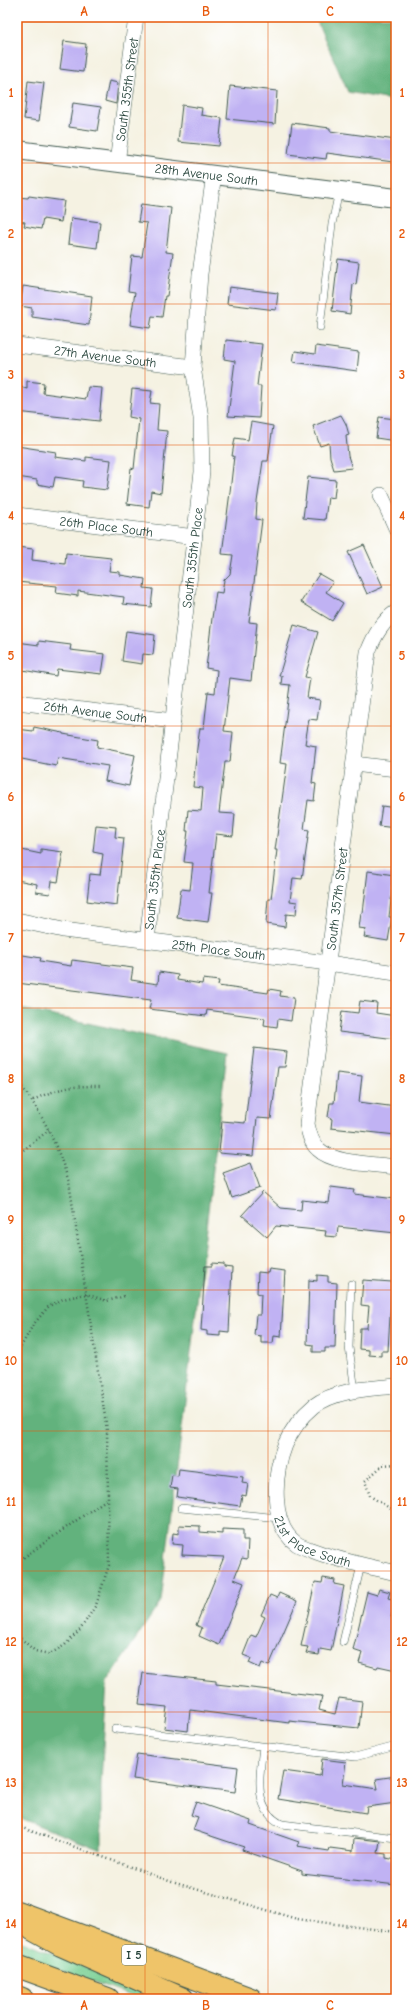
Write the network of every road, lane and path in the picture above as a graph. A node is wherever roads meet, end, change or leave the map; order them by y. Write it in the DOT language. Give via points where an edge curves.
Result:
graph roads {
  1 [pos="136,17"];
  2 [pos="17,150"];
  3 [pos="117,163"];
  4 [pos="214,174"];
  5 [pos="339,191"];
  6 [pos="396,198"];
  7 [pos="320,327"];
  8 [pos="17,345"];
  9 [pos="193,366"];
  10 [pos="381,495"];
  11 [pos="17,515"];
  12 [pos="396,528"];
  13 [pos="195,537"];
  14 [pos="396,612"];
  15 [pos="17,702"];
  16 [pos="173,721"];
  17 [pos="354,764"];
  18 [pos="396,769"];
  19 [pos="17,920"];
  20 [pos="147,940"];
  21 [pos="328,963"];
  22 [pos="396,973"];
  23 [pos="17,1081"];
  24 [pos="102,1086"];
  25 [pos="33,1100"];
  26 [pos="49,1130"];
  27 [pos="17,1155"];
  28 [pos="396,1167"];
  29 [pos="351,1284"];
  30 [pos="86,1294"];
  31 [pos="125,1296"];
  32 [pos="17,1354"];
  33 [pos="396,1386"];
  34 [pos="355,1391"];
  35 [pos="396,1464"];
  36 [pos="108,1498"];
  37 [pos="181,1508"];
  38 [pos="396,1512"];
  39 [pos="280,1518"];
  40 [pos="17,1562"];
  41 [pos="361,1565"];
  42 [pos="396,1573"];
  43 [pos="17,1635"];
  44 [pos="343,1642"];
  45 [pos="115,1729"];
  46 [pos="396,1746"];
  47 [pos="264,1747"];
  48 [pos="17,1826"];
  49 [pos="396,1838"];
  50 [pos="17,1912"];
  51 [pos="17,1920"];
  52 [pos="396,1932"];
  53 [pos="17,1966"];
  54 [pos="17,1997"];
  55 [pos="22,1999"];
  56 [pos="108,1999"];
  57 [pos="183,1999"];
  58 [pos="251,1999"];
  1 -- 3 [label="street, South 355th Street"];
  2 -- 3 [label="street, 28th Avenue South"];
  3 -- 4 [label="street, 28th Avenue South"];
  4 -- 5 [label="street, 28th Avenue South"];
  4 -- 9 [label="street, South 355th Place" via="200,274"];
  5 -- 6 [label="street, 28th Avenue South"];
  5 -- 7 [label="lane" via="332,224"];
  8 -- 9 [label="street, 27th Avenue South"];
  9 -- 13 [label="street, South 355th Place" via="202,444 202,472"];
  10 -- 12 [label="street"];
  11 -- 13 [label="street, 26th Place South"];
  13 -- 16 [label="street, South 355th Place"];
  14 -- 17 [label="street, South 357th Street" via="380,626 368,652"];
  15 -- 16 [label="street, 26th Avenue South"];
  16 -- 20 [label="street, South 355th Place"];
  17 -- 18 [label="street"];
  17 -- 21 [label="street, South 357th Street"];
  19 -- 20 [label="street, 25th Place South" via="63,930"];
  20 -- 21 [label="street, 25th Place South"];
  21 -- 22 [label="street, 25th Place South"];
  21 -- 28 [label="street, South 357th Street" via="308,1132 314,1145 323,1153 338,1159"];
  23 -- 25 [label="path"];
  24 -- 25 [label="path" via="58,1089"];
  25 -- 26 [label="path"];
  26 -- 27 [label="path"];
  26 -- 30 [label="path" via="59,1150 69,1182"];
  29 -- 34 [label="lane" via="349,1347"];
  30 -- 31 [label="path" via="107,1301"];
  30 -- 32 [label="path" via="63,1299 49,1306 33,1326"];
  30 -- 36 [label="path" via="107,1430"];
  33 -- 34 [label="street, 21st Place South"];
  34 -- 39 [label="street, 21st Place South" via="331,1397 315,1406 304,1416 285,1446 279,1470 276,1504"];
  35 -- 38 [label="path" via="383,1465 364,1481 370,1496"];
  36 -- 40 [label="path"];
  36 -- 43 [label="path" via="109,1565 96,1605 80,1630 65,1645 50,1654 35,1651"];
  37 -- 39 [label="lane"];
  39 -- 41 [label="street, 21st Place South" via="289,1537 297,1544 334,1559"];
  41 -- 42 [label="street, 21st Place South"];
  41 -- 44 [label="lane"];
  45 -- 47 [label="lane"];
  46 -- 47 [label="lane" via="355,1757"];
  47 -- 49 [label="lane" via="260,1792 263,1807 273,1819 282,1824"];
  48 -- 52 [label="path" via="172,1882 297,1919"];
  50 -- 58 [label="highway, I 5"];
  51 -- 57 [label="highway, I 5" via="61,1945"];
  53 -- 56 [label="highway"];
  54 -- 55 [label="highway"];
}
